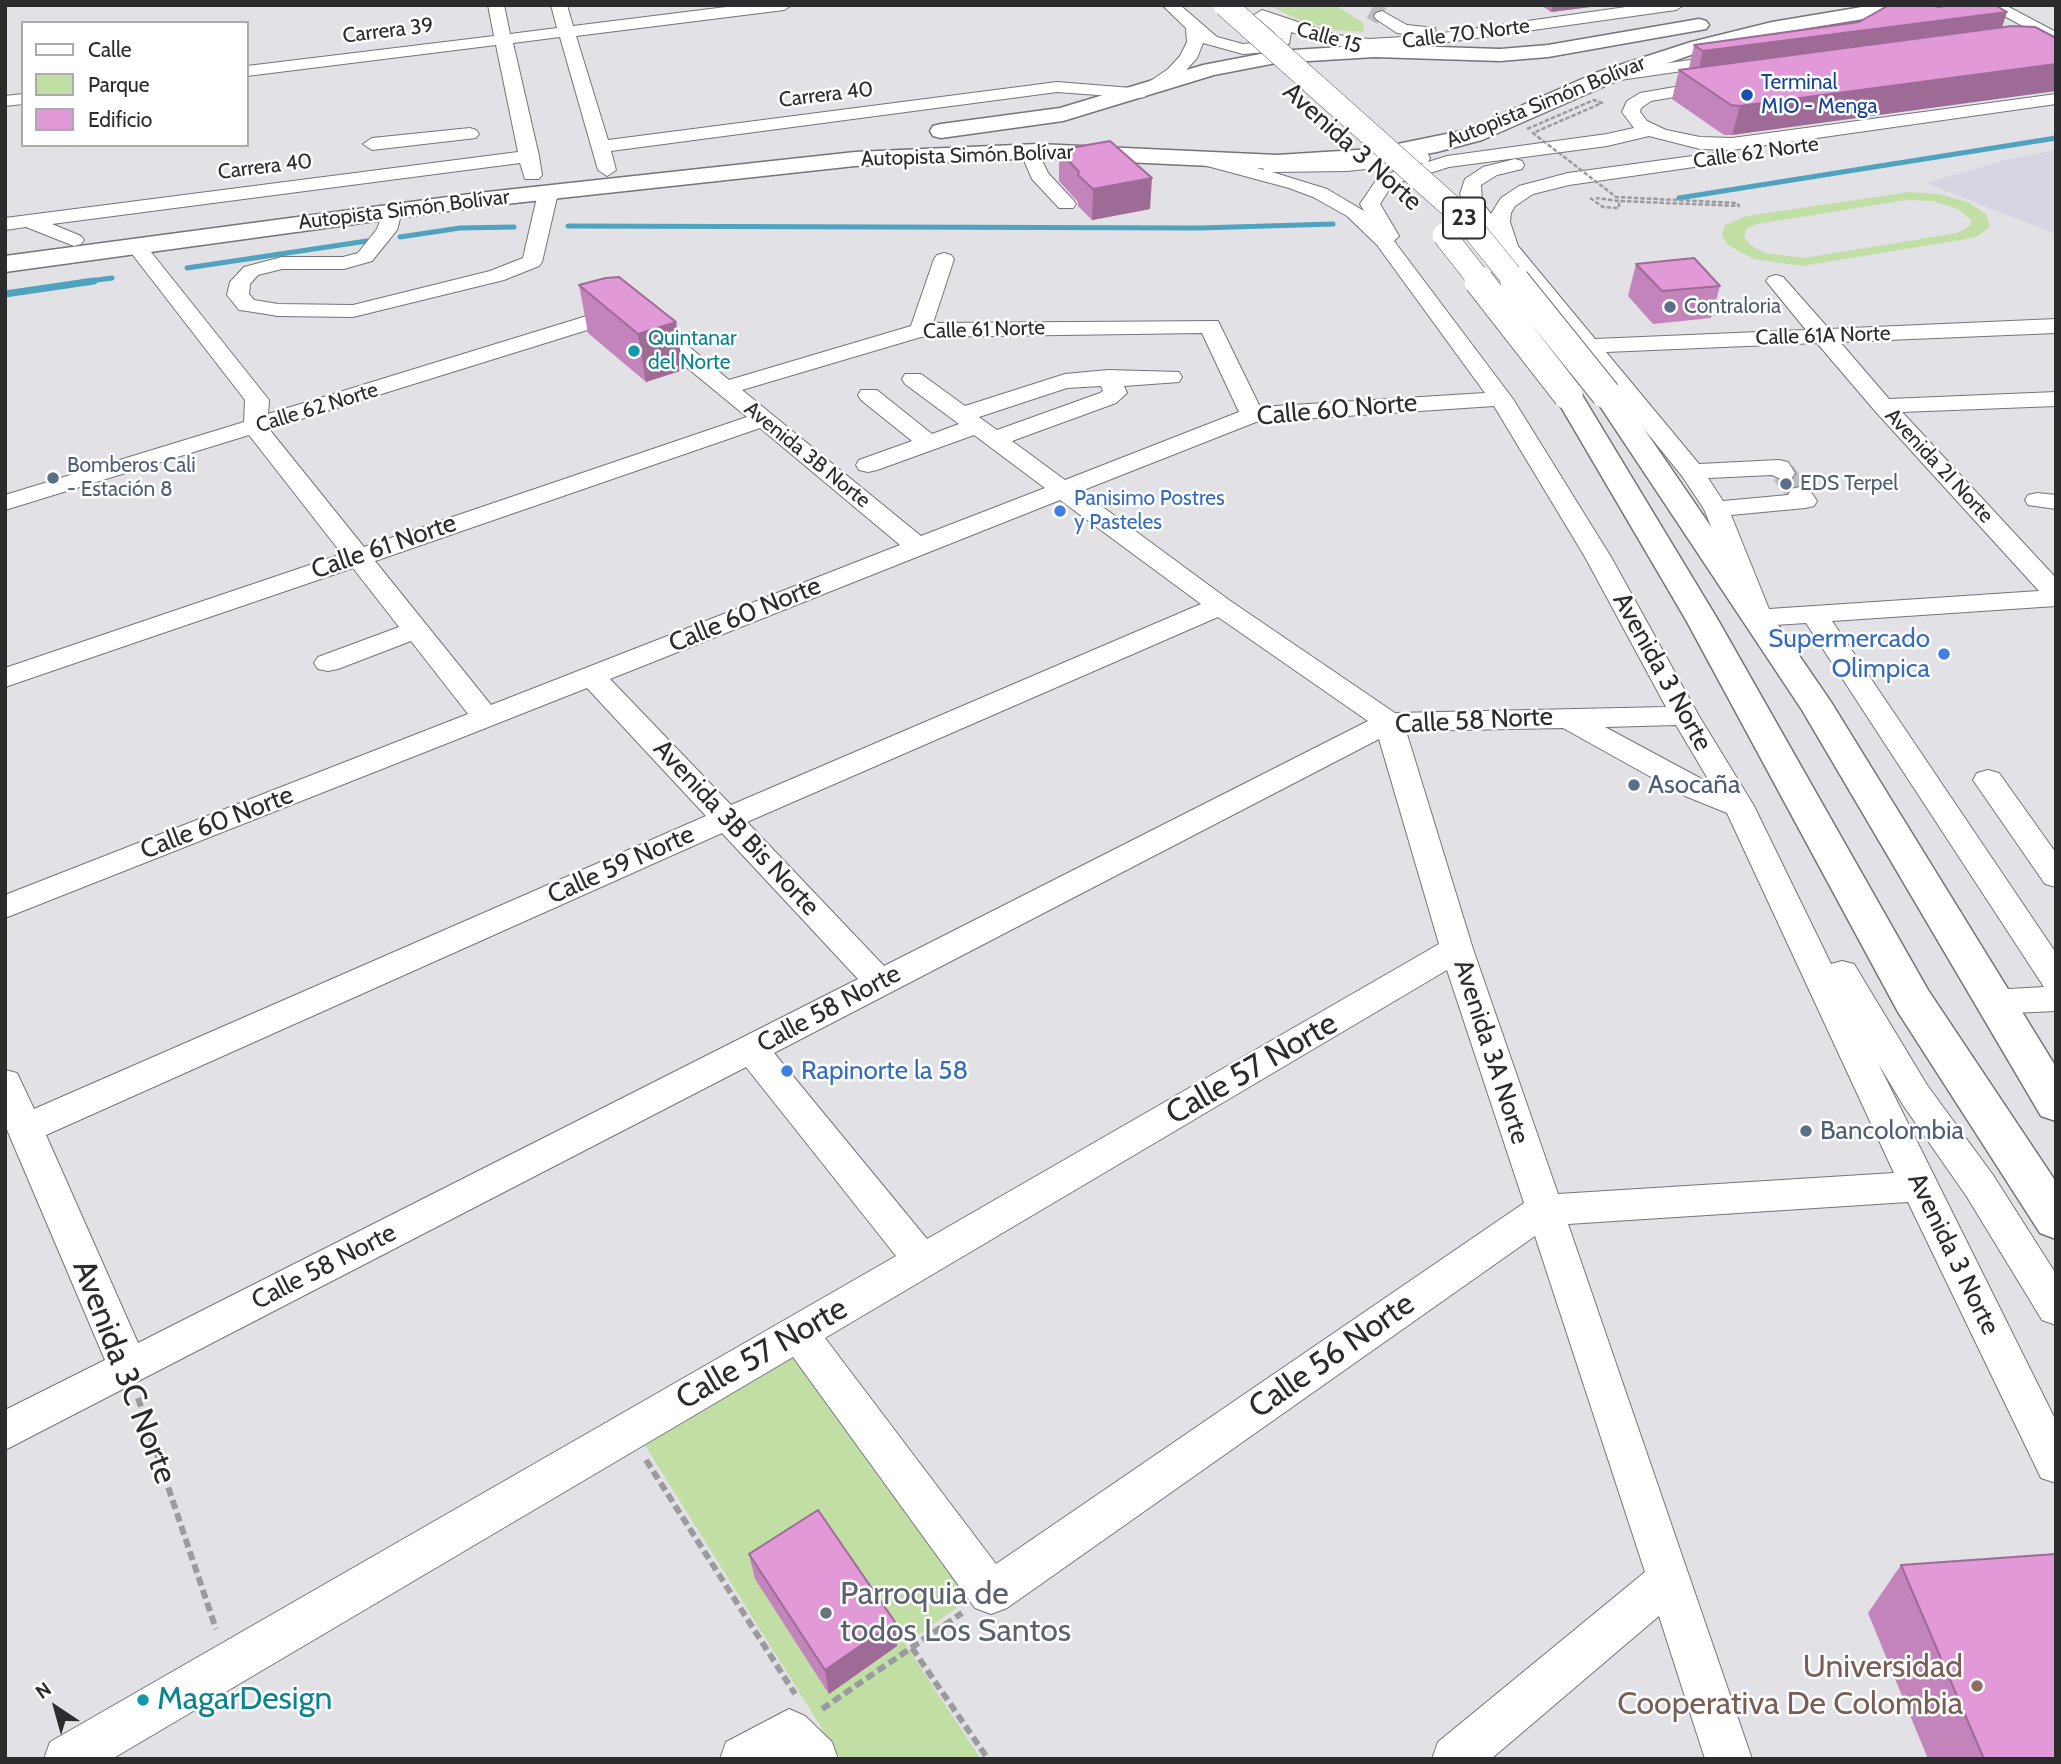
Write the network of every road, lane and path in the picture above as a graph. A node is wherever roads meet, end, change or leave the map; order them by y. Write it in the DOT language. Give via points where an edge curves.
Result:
graph roads {
  1 [pos="496,5"];
  2 [pos="559,5"];
  3 [pos="784,5"];
  4 [pos="1170,5"];
  5 [pos="1225,5"];
  6 [pos="1247,5"];
  7 [pos="1676,5"];
  8 [pos="1832,5"];
  9 [pos="1914,5"];
  10 [pos="1992,5"];
  11 [pos="2016,5"];
  12 [pos="1372,10"];
  13 [pos="1195,15"];
  14 [pos="1262,15"];
  15 [pos="2056,25"];
  16 [pos="1871,28"];
  17 [pos="567,33"];
  18 [pos="1459,36"];
  19 [pos="2056,39"];
  20 [pos="505,40"];
  21 [pos="1338,40"];
  22 [pos="2034,46"];
  23 [pos="2056,48"];
  24 [pos="1375,51"];
  25 [pos="1548,51"];
  26 [pos="1398,52"];
  27 [pos="1432,54"];
  28 [pos="1753,57"];
  29 [pos="1294,67"];
  30 [pos="248,71"];
  31 [pos="1268,71"];
  32 [pos="1514,73"];
  33 [pos="1606,77"];
  34 [pos="1727,84"];
  35 [pos="1146,91"];
  36 [pos="2056,99"];
  37 [pos="923,106"];
  38 [pos="1529,108"];
  39 [pos="2056,111"];
  40 [pos="1650,130"];
  41 [pos="941,131"];
  42 [pos="470,134"];
  43 [pos="1113,136"];
  44 [pos="1732,144"];
  45 [pos="599,147"];
  46 [pos="1031,159"];
  47 [pos="1203,159"];
  48 [pos="1516,164"];
  49 [pos="607,170"];
  50 [pos="537,176"];
  51 [pos="381,195"];
  52 [pos="1619,201"];
  53 [pos="1066,204"];
  54 [pos="1378,218"];
  55 [pos="27,221"];
  56 [pos="5,223"];
  57 [pos="74,240"];
  58 [pos="136,246"];
  59 [pos="1508,246"];
  60 [pos="5,249"];
  61 [pos="944,259"];
  62 [pos="5,264"];
  63 [pos="1776,281"];
  64 [pos="628,314"];
  65 [pos="2056,326"];
  66 [pos="920,330"];
  67 [pos="1826,336"];
  68 [pos="1590,346"];
  69 [pos="1108,377"];
  70 [pos="1171,377"];
  71 [pos="913,379"];
  72 [pos="725,388"];
  73 [pos="869,395"];
  74 [pos="1501,399"];
  75 [pos="2056,399"];
  76 [pos="1883,406"];
  77 [pos="1252,415"];
  78 [pos="764,419"];
  79 [pos="255,427"];
  80 [pos="977,427"];
  81 [pos="929,443"];
  82 [pos="868,465"];
  83 [pos="1692,472"];
  84 [pos="1783,473"];
  85 [pos="1062,491"];
  86 [pos="1800,494"];
  87 [pos="5,503"];
  88 [pos="1716,509"];
  89 [pos="918,547"];
  90 [pos="357,556"];
  91 [pos="2056,596"];
  92 [pos="1220,606"];
  93 [pos="1814,614"];
  94 [pos="1759,618"];
  95 [pos="416,630"];
  96 [pos="328,663"];
  97 [pos="592,676"];
  98 [pos="5,678"];
  99 [pos="1685,716"];
  100 [pos="1565,717"];
  101 [pos="486,718"];
  102 [pos="1389,722"];
  103 [pos="1988,780"];
  104 [pos="1740,806"];
  105 [pos="728,818"];
  106 [pos="2056,876"];
  107 [pos="5,906"];
  108 [pos="1457,949"];
  109 [pos="2056,979"];
  110 [pos="880,982"];
  111 [pos="2056,999"];
  112 [pos="1992,1002"];
  113 [pos="752,1050"];
  114 [pos="5,1083"];
  115 [pos="2056,1104"];
  116 [pos="25,1129"];
  117 [pos="1919,1186"];
  118 [pos="1543,1210"];
  119 [pos="2056,1220"];
  120 [pos="922,1261"];
  121 [pos="2056,1308"];
  122 [pos="798,1333"];
  123 [pos="128,1367"];
  124 [pos="5,1431"];
  125 [pos="629,1432"];
  126 [pos="2056,1464"];
  127 [pos="1670,1579"];
  128 [pos="991,1592"];
  129 [pos="912,1648"];
  130 [pos="228,1666"];
  131 [pos="804,1728"];
  132 [pos="67,1759"];
  133 [pos="743,1759"];
  134 [pos="988,1759"];
  135 [pos="1455,1759"];
  136 [pos="1729,1759"];
  1 -- 20 [label="street"];
  2 -- 17 [label="street"];
  3 -- 17 [label="street, Carrera 39"];
  4 -- 13 [label="street, Calle 15"];
  5 -- 29 [label="main road, Calle 15 / 23, bridge"];
  6 -- 14 [label="street, Calle 15"];
  7 -- 18 [label="street, Calle 70 Norte"];
  8 -- 25 [label="main road, Autopista Simón Bolívar"];
  9 -- 16 [label="street"];
  9 -- 33 [label="main road, Autopista Simón Bolívar" via="1734,36"];
  10 -- 19 [label="street"];
  11 -- 15 [label="street"];
  12 -- 18 [label="street" via="1403,29"];
  13 -- 14 [label="street" via="1211,41 1230,48 1256,49 1277,44 1284,36"];
  13 -- 31 [label="main road, Calle 15 / 23"];
  13 -- 35 [label="street" via="1195,42 1188,58"];
  14 -- 21 [label="street, Calle 15"];
  17 -- 20 [label="street, Carrera 39"];
  17 -- 45 [label="street"];
  18 -- 21 [label="street, Calle 70 Norte" via="1368,44"];
  18 -- 25 [label="street"];
  18 -- 26 [label="main road"];
  20 -- 30 [label="street, Carrera 39"];
  20 -- 50 [label="street"];
  21 -- 24 [label="street, Calle 15"];
  22 -- 23 [label="street"];
  24 -- 26 [label="main road, Autopista Simón Bolívar"];
  24 -- 35 [label="main road, Autopista Simón Bolívar" via="1253,60"];
  25 -- 27 [label="main road, Autopista Simón Bolívar"];
  26 -- 27 [label="main road, Autopista Simón Bolívar"];
  27 -- 32 [label="main road" via="1486,62"];
  28 -- 33 [label="street"];
  29 -- 94 [label="main road, Avenida 3 Norte / 23, bridge" via="1464,218 1606,394"];
  31 -- 119 [label="main road, Avenida 3 Norte / 23, bridge" via="1435,222 1567,395 1702,620 1913,1001"];
  33 -- 38 [label="main road, Autopista Simón Bolívar"];
  34 -- 40 [label="street" via="1676,90 1638,102 1631,112"];
  35 -- 37 [label="street, Carrera 40" via="1058,87"];
  35 -- 41 [label="main road, Autopista Simón Bolívar" via="1063,114"];
  35 -- 43 [label="main road" via="1116,108"];
  36 -- 44 [label="street"];
  37 -- 41 [label="street"];
  37 -- 45 [label="street, Carrera 40" via="776,131"];
  38 -- 47 [label="main road, Autopista Simón Bolívar" via="1474,135 1395,153 1301,162"];
  38 -- 52 [label="path, bridge" via="1594,100 1602,103 1533,133 1616,197 1739,206"];
  39 -- 59 [label="street, Calle 62 Norte" via="1543,184 1518,194 1504,207 1500,222"];
  40 -- 44 [label="street" via="1700,143"];
  40 -- 47 [label="street" via="1346,165 1263,166"];
  40 -- 54 [label="street" via="1429,167 1394,178 1370,204"];
  41 -- 49 [label="main road, Autopista Simón Bolívar"];
  42 -- 51 [label="street" via="372,135 372,169"];
  43 -- 46 [label="main road"];
  43 -- 47 [label="main road, Autopista Simón Bolívar"];
  43 -- 50 [label="main road, Autopista Simón Bolívar" via="1038,151 880,158 708,173"];
  44 -- 48 [label="street"];
  45 -- 49 [label="street"];
  46 -- 50 [label="main road"];
  46 -- 53 [label="street"];
  47 -- 74 [label="street, Avenida 3 Norte" via="1296,184 1354,212 1384,241"];
  48 -- 54 [label="street" via="1421,180 1385,199"];
  48 -- 59 [label="street, Avenida 3 Norte" via="1479,177 1470,189 1472,203"];
  49 -- 50 [label="main road, Autopista Simón Bolívar"];
  50 -- 51 [label="main road, Autopista Simón Bolívar"];
  50 -- 51 [label="street, Carrera 40"];
  50 -- 51 [label="street" via="532,262 497,276 353,311 268,308 247,305 238,295 240,282 251,271 282,263 344,263 365,257 387,230"];
  51 -- 55 [label="street, Carrera 40"];
  51 -- 57 [label="main road, Autopista Simón Bolívar"];
  51 -- 58 [label="main road, Autopista Simón Bolívar"];
  54 -- 121 [label="street" via="1413,272 1516,397 1708,711 1857,1002"];
  55 -- 56 [label="street, Carrera 40"];
  55 -- 57 [label="street"];
  57 -- 60 [label="main road, Autopista Simón Bolívar"];
  58 -- 62 [label="main road, Autopista Simón Bolívar"];
  58 -- 79 [label="street" via="257,400"];
  59 -- 68 [label="street, Avenida 3 Norte"];
  61 -- 66 [label="street"];
  63 -- 67 [label="street, Avenida 2I Norte"];
  64 -- 72 [label="street, Avenida 3B Norte" via="643,320"];
  64 -- 79 [label="street, Calle 62 Norte"];
  65 -- 67 [label="street, Calle 61A Norte"];
  66 -- 72 [label="street, Calle 61 Norte"];
  66 -- 77 [label="street, Calle 61 Norte" via="1210,326"];
  67 -- 68 [label="street, Calle 61A Norte"];
  67 -- 76 [label="street, Avenida 2I Norte"];
  68 -- 83 [label="street, Avenida 3 Norte"];
  69 -- 70 [label="street"];
  69 -- 80 [label="street" via="1046,386"];
  69 -- 80 [label="street" via="1116,393 1108,398"];
  71 -- 80 [label="street"];
  72 -- 78 [label="street, Avenida 3B Norte"];
  73 -- 81 [label="street"];
  74 -- 77 [label="street, Calle 60 Norte"];
  74 -- 99 [label="street, Avenida 3 Norte" via="1598,557"];
  75 -- 76 [label="street"];
  76 -- 91 [label="street, Avenida 2I Norte"];
  77 -- 85 [label="street, Calle 60 Norte"];
  78 -- 89 [label="street, Avenida 3B Norte"];
  78 -- 90 [label="street, Calle 61 Norte"];
  79 -- 87 [label="street, Calle 62 Norte"];
  79 -- 90 [label="street"];
  80 -- 81 [label="street"];
  80 -- 85 [label="street"];
  81 -- 82 [label="street"];
  83 -- 84 [label="street" via="1779,467"];
  83 -- 88 [label="street, Avenida 3 Norte"];
  85 -- 89 [label="street, Calle 60 Norte"];
  85 -- 92 [label="street"];
  86 -- 88 [label="street" via="1805,501"];
  88 -- 94 [label="street, Avenida 3 Norte"];
  89 -- 97 [label="street, Calle 60 Norte"];
  90 -- 95 [label="street"];
  90 -- 98 [label="street, Calle 61 Norte"];
  91 -- 93 [label="street"];
  92 -- 102 [label="street"];
  92 -- 105 [label="street, Calle 59 Norte"];
  93 -- 94 [label="street"];
  93 -- 109 [label="street"];
  94 -- 112 [label="main road, Avenida 3 Norte" via="1819,710"];
  95 -- 96 [label="street"];
  95 -- 101 [label="street"];
  97 -- 101 [label="street, Calle 60 Norte"];
  97 -- 105 [label="street, Avenida 3B Bis Norte"];
  99 -- 100 [label="street, Calle 58 Norte"];
  99 -- 104 [label="street, Avenida 3 Norte"];
  100 -- 102 [label="street, Calle 58 Norte"];
  100 -- 104 [label="street" via="1696,789"];
  101 -- 107 [label="street, Calle 60 Norte"];
  102 -- 108 [label="street, Avenida 3A Norte"];
  102 -- 110 [label="street, Calle 58 Norte"];
  103 -- 106 [label="street"];
  104 -- 117 [label="street, Avenida 3 Norte"];
  105 -- 110 [label="street, Avenida 3B Bis Norte"];
  105 -- 116 [label="street, Calle 59 Norte"];
  108 -- 118 [label="street, Avenida 3A Norte"];
  108 -- 120 [label="street, Calle 57 Norte"];
  110 -- 113 [label="street, Calle 58 Norte"];
  111 -- 112 [label="street"];
  112 -- 115 [label="main road, Avenida 3 Norte"];
  113 -- 120 [label="street"];
  113 -- 123 [label="street, Calle 58 Norte"];
  114 -- 116 [label="street, Avenida 3C Norte"];
  116 -- 123 [label="street, Avenida 3C Norte"];
  117 -- 118 [label="street"];
  117 -- 126 [label="street, Avenida 3 Norte"];
  118 -- 127 [label="street, Avenida 3A Norte"];
  118 -- 128 [label="street, Calle 56 Norte"];
  120 -- 122 [label="street, Calle 57 Norte"];
  122 -- 125 [label="street, Calle 57 Norte"];
  122 -- 128 [label="street"];
  123 -- 124 [label="street, Calle 58 Norte"];
  123 -- 130 [label="path, Avenida 3C Norte"];
  125 -- 130 [label="street, Calle 57 Norte"];
  125 -- 131 [label="path"];
  127 -- 135 [label="street"];
  127 -- 136 [label="street, Avenida 3A Norte"];
  128 -- 129 [label="path"];
  129 -- 131 [label="path"];
  129 -- 134 [label="path"];
  130 -- 132 [label="street, Calle 57 Norte"];
  131 -- 133 [label="street"];
}
